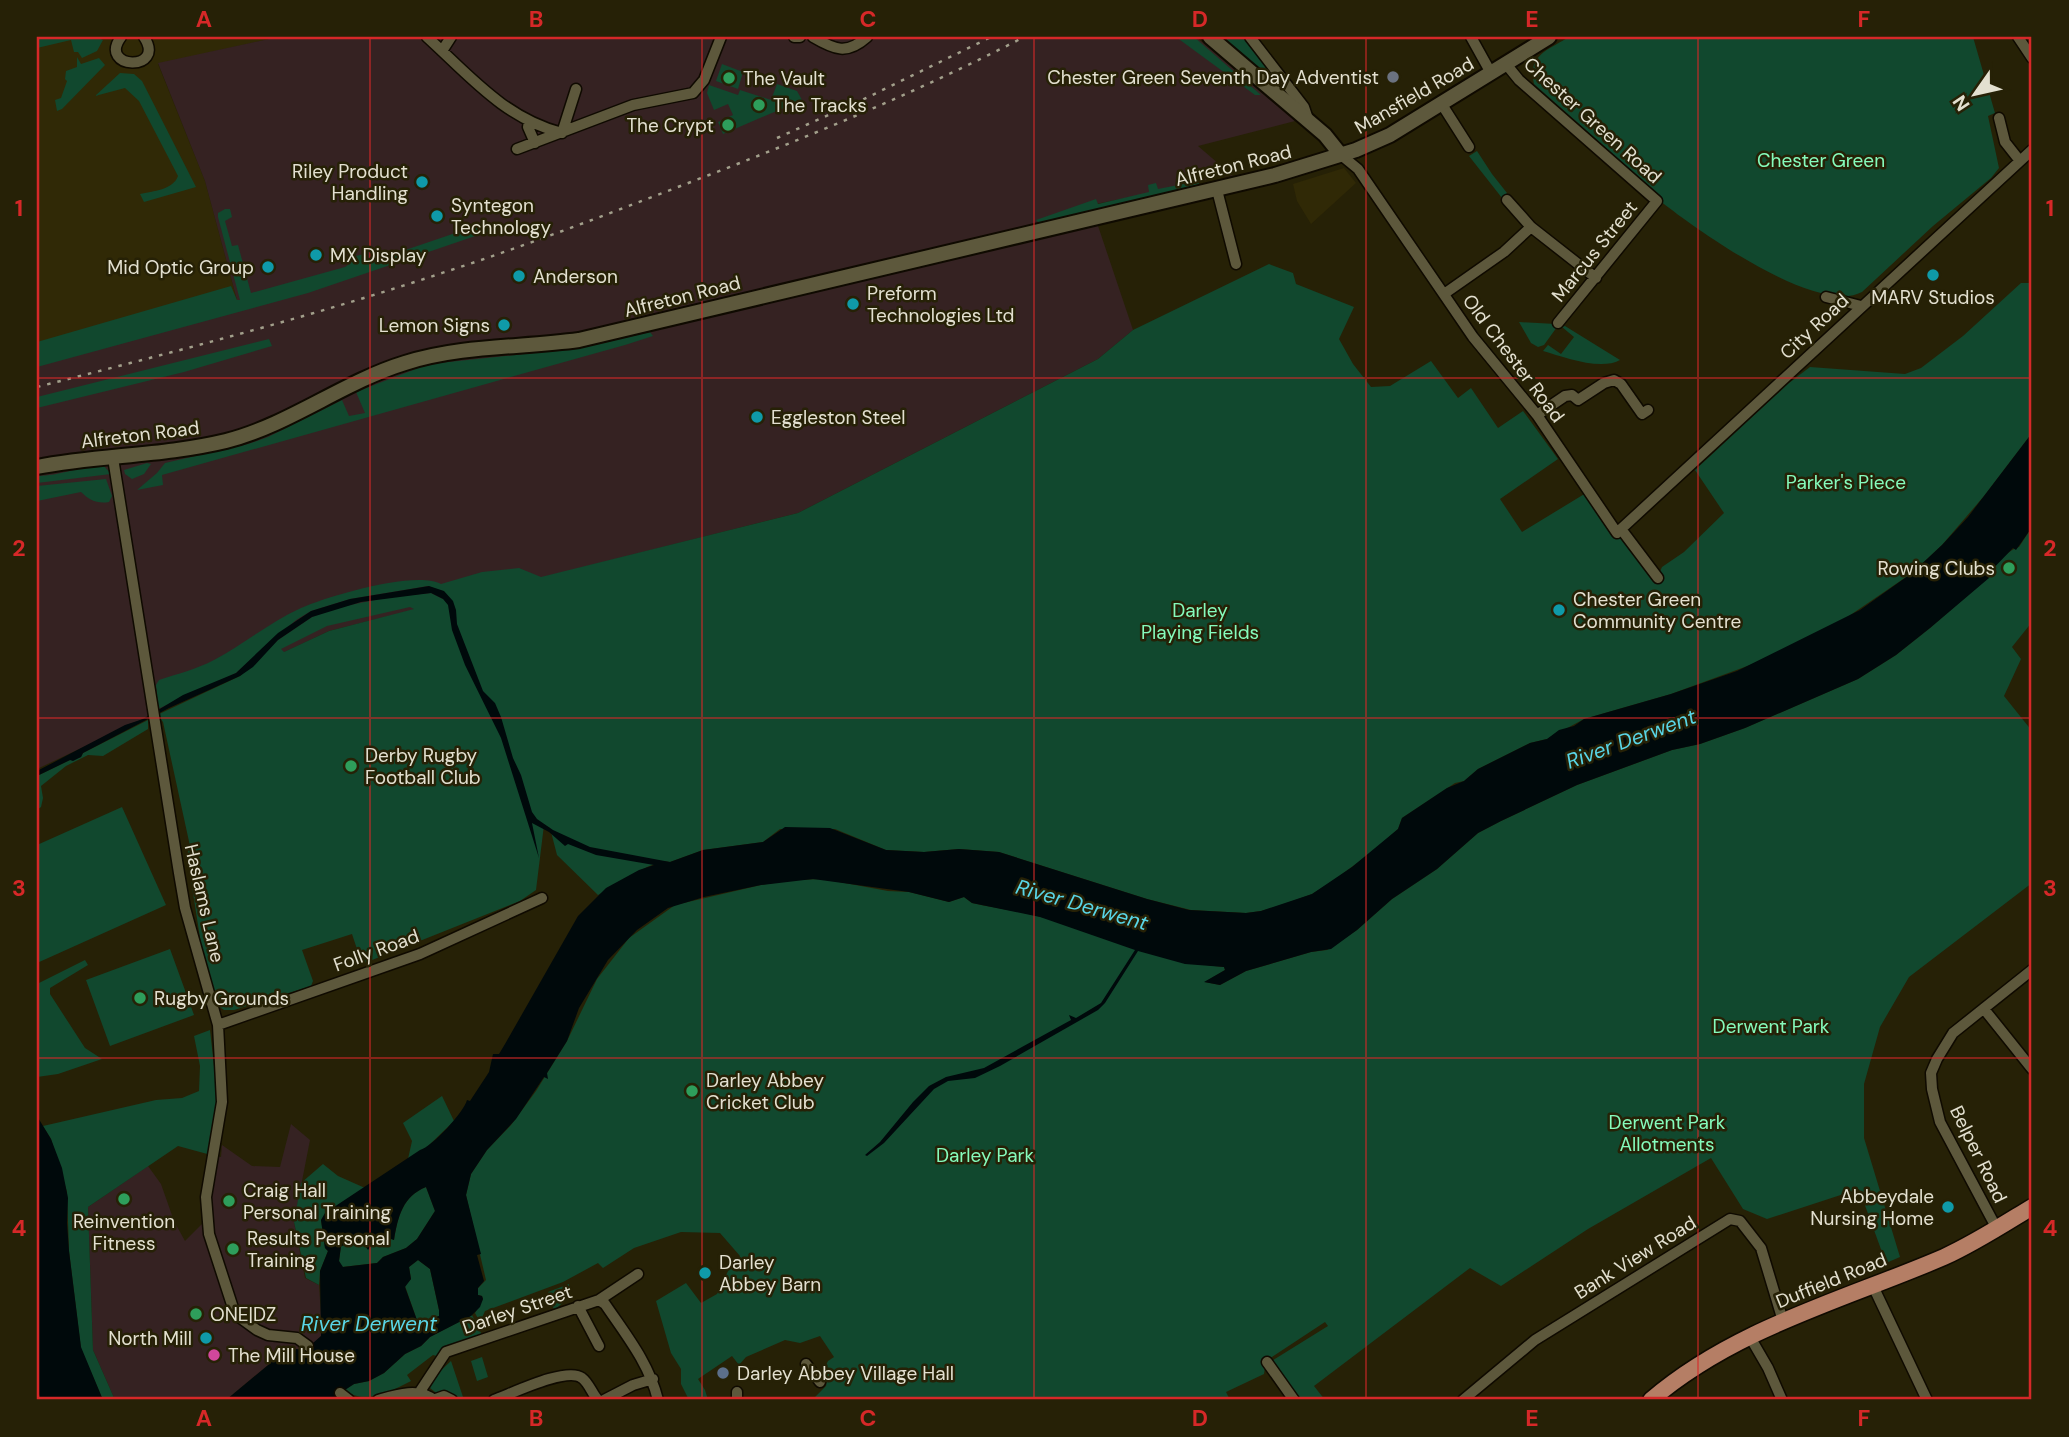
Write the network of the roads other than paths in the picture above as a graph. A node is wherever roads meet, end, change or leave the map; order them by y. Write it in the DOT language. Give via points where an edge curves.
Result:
graph roads {
  1 [pos="120,37"];
  2 [pos="144,37"];
  3 [pos="427,37"];
  4 [pos="451,37"];
  5 [pos="721,37"];
  6 [pos="794,37"];
  7 [pos="800,37"];
  8 [pos="813,37"];
  9 [pos="1210,37"];
  10 [pos="1250,37"];
  11 [pos="1471,37"];
  12 [pos="1549,37"];
  13 [pos="2018,37"];
  14 [pos="863,40"];
  15 [pos="442,51"];
  16 [pos="2032,58"];
  17 [pos="1506,64"];
  18 [pos="1490,73"];
  19 [pos="576,89"];
  20 [pos="1441,103"];
  21 [pos="1999,118"];
  22 [pos="529,121"];
  23 [pos="1309,122"];
  24 [pos="562,133"];
  25 [pos="535,143"];
  26 [pos="1469,147"];
  27 [pos="517,149"];
  28 [pos="2032,150"];
  29 [pos="1341,155"];
  30 [pos="2020,161"];
  31 [pos="1217,190"];
  32 [pos="1507,200"];
  33 [pos="1657,201"];
  34 [pos="1531,227"];
  35 [pos="1236,264"];
  36 [pos="1596,278"];
  37 [pos="1444,294"];
  38 [pos="1826,297"];
  39 [pos="1861,306"];
  40 [pos="1558,323"];
  41 [pos="1648,410"];
  42 [pos="1537,415"];
  43 [pos="113,458"];
  44 [pos="37,467"];
  45 [pos="1621,529"];
  46 [pos="1658,578"];
  47 [pos="542,898"];
  48 [pos="2032,971"];
  49 [pos="1984,1009"];
  50 [pos="218,1025"];
  51 [pos="2032,1069"];
  52 [pos="2032,1207"];
  53 [pos="1997,1228"];
  54 [pos="638,1275"];
  55 [pos="1873,1286"];
  56 [pos="602,1302"];
  57 [pos="578,1306"];
  58 [pos="1783,1321"];
  59 [pos="1750,1337"];
  60 [pos="308,1346"];
  61 [pos="599,1346"];
  62 [pos="1267,1362"];
  63 [pos="806,1364"];
  64 [pos="653,1379"];
  65 [pos="820,1382"];
  66 [pos="340,1393"];
  67 [pos="419,1393"];
  68 [pos="606,1398"];
  69 [pos="349,1400"];
  70 [pos="378,1400"];
  71 [pos="433,1400"];
  72 [pos="452,1400"];
  73 [pos="494,1400"];
  74 [pos="598,1400"];
  75 [pos="658,1400"];
  76 [pos="1294,1400"];
  77 [pos="1463,1400"];
  78 [pos="1651,1400"];
  79 [pos="1782,1400"];
  80 [pos="1927,1400"];
  1 -- 2 [label="street" via="118,55 135,64 148,51"];
  3 -- 15 [label="street"];
  4 -- 15 [label="street"];
  5 -- 24 [label="street" via="693,93 633,105"];
  6 -- 7 [label="street"];
  8 -- 14 [label="street" via="847,49"];
  9 -- 23 [label="street, Mansfield Road"];
  10 -- 23 [label="street" via="1304,107"];
  11 -- 18 [label="street"];
  12 -- 17 [label="street, Mansfield Road"];
  13 -- 16 [label="street"];
  15 -- 22 [label="street" via="483,92"];
  17 -- 18 [label="street, Mansfield Road"];
  17 -- 33 [label="street, Chester Green Road"];
  18 -- 20 [label="street, Mansfield Road"];
  19 -- 24 [label="street"];
  20 -- 26 [label="street"];
  20 -- 29 [label="street, Mansfield Road" via="1390,135"];
  21 -- 30 [label="street" via="2005,142"];
  22 -- 24 [label="street"];
  22 -- 25 [label="street"];
  23 -- 29 [label="street, Mansfield Road"];
  24 -- 25 [label="street"];
  25 -- 27 [label="street"];
  28 -- 30 [label="street, City Road"];
  29 -- 31 [label="street, Alfreton Road"];
  29 -- 37 [label="street, Old Chester Road" via="1358,169"];
  30 -- 39 [label="street, City Road"];
  31 -- 35 [label="street"];
  31 -- 43 [label="street, Alfreton Road" via="579,340 426,357 361,379 254,432 198,447"];
  32 -- 34 [label="street"];
  33 -- 36 [label="street, Marcus Street"];
  34 -- 36 [label="street"];
  34 -- 37 [label="street"];
  36 -- 40 [label="street, Marcus Street"];
  37 -- 42 [label="street, Old Chester Road"];
  38 -- 39 [label="street"];
  39 -- 45 [label="street, City Road"];
  41 -- 42 [label="street" via="1642,414 1614,380 1578,400 1565,396"];
  42 -- 45 [label="street, Old Chester Road" via="1617,533"];
  43 -- 44 [label="street, Alfreton Road"];
  43 -- 50 [label="street, Haslams Lane" via="172,838 185,908"];
  45 -- 46 [label="street, Old Chester Road"];
  47 -- 50 [label="street, Folly Road" via="420,954"];
  48 -- 49 [label="street, Belper Road"];
  49 -- 51 [label="street"];
  49 -- 53 [label="street, Belper Road" via="1953,1033 1931,1073 1940,1122"];
  50 -- 60 [label="street, Haslams Lane" via="222,1102 206,1197 209,1234 235,1314 268,1335 297,1338"];
  52 -- 53 [label="main road, Duffield Road"];
  53 -- 55 [label="main road, Duffield Road" via="1946,1256"];
  54 -- 56 [label="street, Darley Street"];
  55 -- 58 [label="main road, Duffield Road"];
  55 -- 80 [label="street"];
  56 -- 57 [label="street, Darley Street"];
  56 -- 64 [label="street"];
  57 -- 61 [label="street"];
  57 -- 67 [label="street, Darley Street" via="446,1352"];
  58 -- 59 [label="main road, Duffield Road"];
  58 -- 77 [label="street, Bank View Road" via="1761,1248 1740,1221 1730,1219 1535,1340"];
  59 -- 78 [label="main road, Duffield Road" via="1689,1371"];
  59 -- 79 [label="street"];
  62 -- 76 [label="street"];
  63 -- 65 [label="street"];
  64 -- 68 [label="street"];
  64 -- 75 [label="street"];
  66 -- 69 [label="street"];
  67 -- 70 [label="street"];
  67 -- 71 [label="street"];
  71 -- 72 [label="street" via="444,1396"];
  73 -- 74 [label="street" via="574,1374 582,1377"];
}
